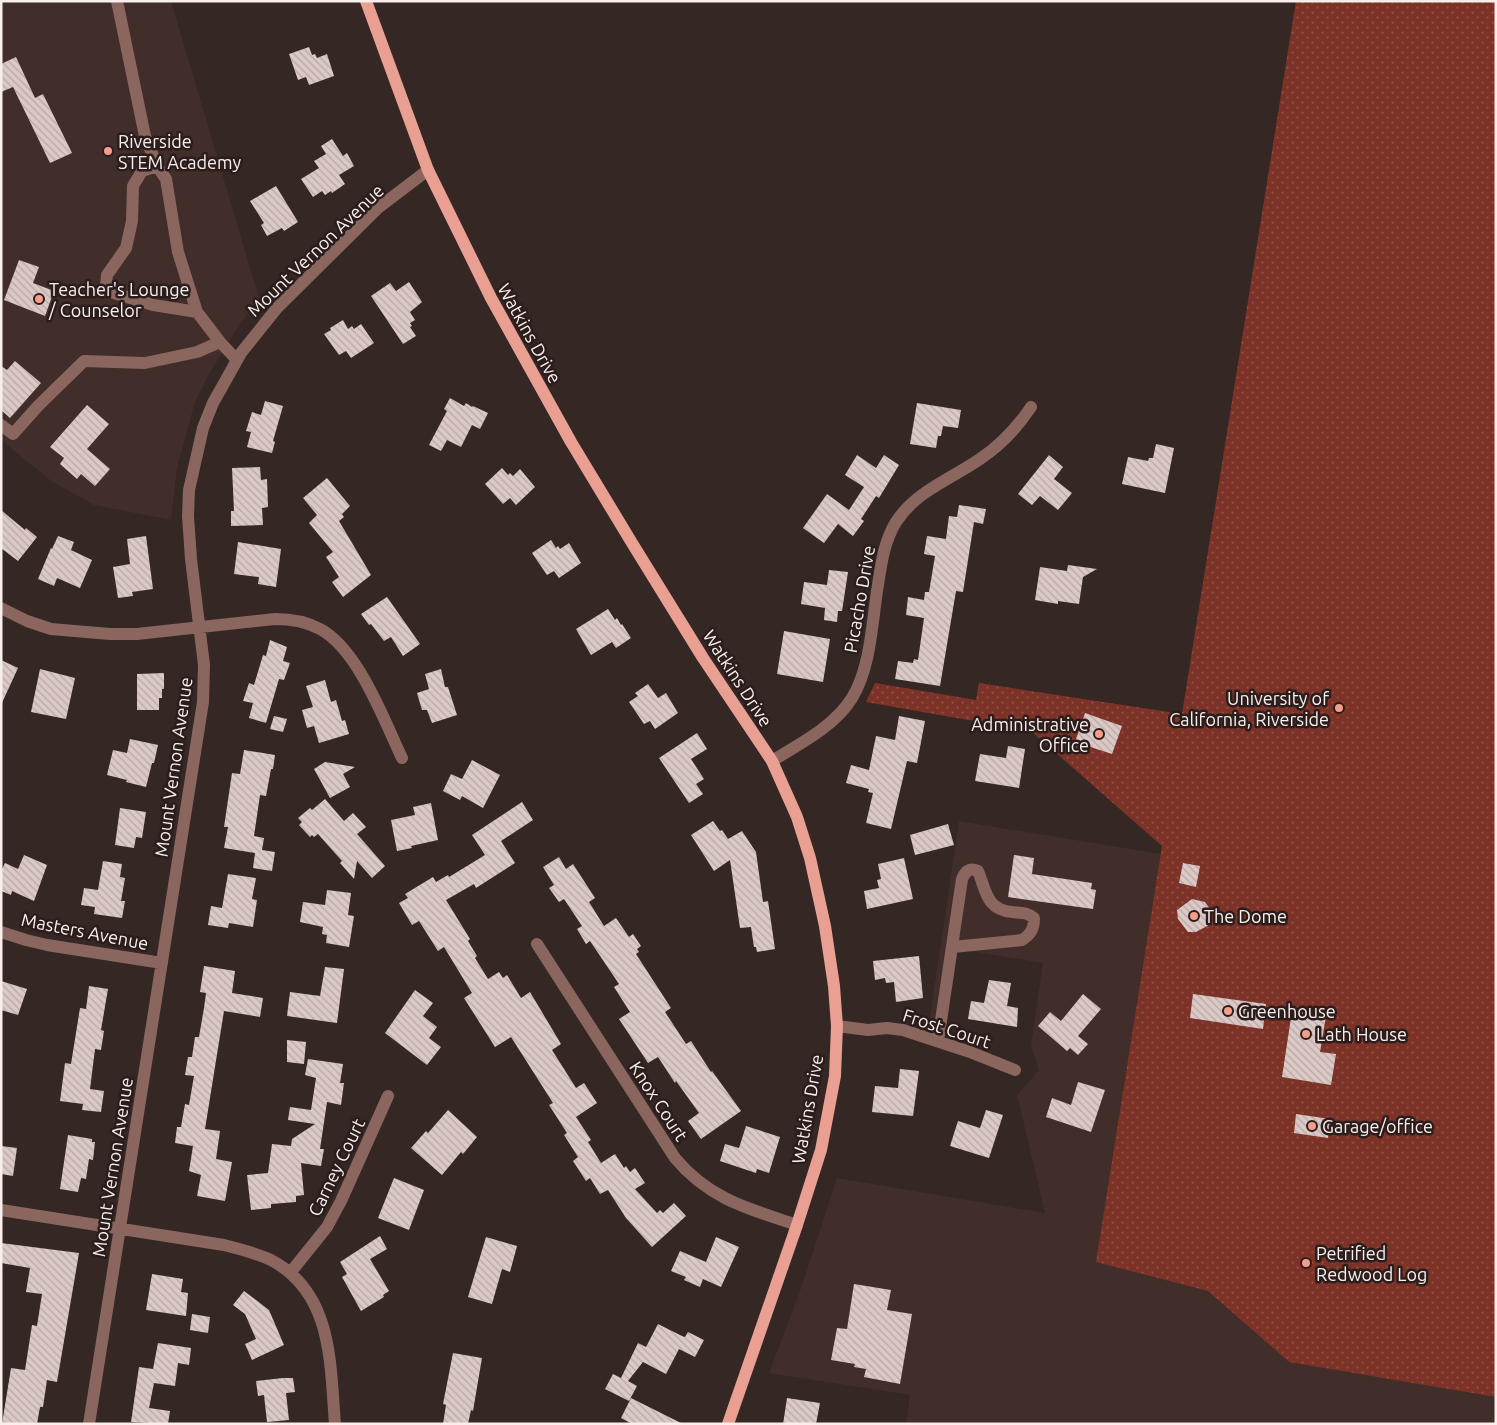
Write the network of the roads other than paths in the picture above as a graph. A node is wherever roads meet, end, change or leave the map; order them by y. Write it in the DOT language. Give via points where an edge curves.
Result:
graph roads {
  1 [pos="117,1"];
  2 [pos="366,1"];
  3 [pos="157,166"];
  4 [pos="428,170"];
  5 [pos="197,312"];
  6 [pos="220,342"];
  7 [pos="237,360"];
  8 [pos="1030,408"];
  9 [pos="1,425"];
  10 [pos="1,608"];
  11 [pos="199,626"];
  12 [pos="402,758"];
  13 [pos="772,762"];
  14 [pos="1,932"];
  15 [pos="537,944"];
  16 [pos="953,947"];
  17 [pos="162,963"];
  18 [pos="837,1026"];
  19 [pos="938,1040"];
  20 [pos="1015,1070"];
  21 [pos="388,1096"];
  22 [pos="1,1210"];
  23 [pos="798,1225"];
  24 [pos="119,1228"];
  25 [pos="290,1273"];
  26 [pos="89,1424"];
  27 [pos="335,1424"];
  28 [pos="728,1424"];
  1 -- 3 [label="street" via="145,136"];
  2 -- 4 [label="main road, Watkins Drive"];
  3 -- 5 [label="street" via="166,179 178,252"];
  3 -- 5 [label="street" via="142,171 133,186 132,221 126,248 107,274 106,285 114,293 153,305"];
  4 -- 7 [label="street, Mount Vernon Avenue" via="378,208 277,308"];
  4 -- 13 [label="main road, Watkins Drive" via="491,298 571,442 698,649"];
  5 -- 6 [label="street"];
  6 -- 7 [label="street"];
  6 -- 9 [label="street" via="197,352 145,363 84,361 13,434"];
  7 -- 11 [label="street, Mount Vernon Avenue" via="203,428 189,490 191,559"];
  8 -- 13 [label="street, Picacho Drive" via="1000,444 926,491 901,515 883,555 864,669 851,699 822,729"];
  10 -- 11 [label="street" via="51,629 78,633 137,634"];
  11 -- 12 [label="street" via="285,619 321,629 356,665"];
  11 -- 17 [label="street, Mount Vernon Avenue" via="204,665 202,702"];
  13 -- 18 [label="main road, Watkins Drive" via="798,817 810,858 834,986"];
  14 -- 17 [label="street, Masters Avenue" via="47,945"];
  15 -- 23 [label="street, Knox Court" via="685,1169 731,1202"];
  16 -- 16 [label="street" via="962,879 968,870 978,871 989,901 998,908 1024,912 1034,918 1030,934 1022,940"];
  16 -- 19 [label="street"];
  17 -- 24 [label="street, Mount Vernon Avenue"];
  18 -- 19 [label="street, Frost Court" via="902,1030"];
  18 -- 23 [label="main road, Watkins Drive" via="835,1076 821,1150"];
  19 -- 20 [label="street, Frost Court"];
  21 -- 25 [label="street, Carney Court" via="327,1227"];
  22 -- 24 [label="street"];
  23 -- 28 [label="main road, Watkins Drive"];
  24 -- 25 [label="street" via="224,1244 253,1252"];
  24 -- 26 [label="street, Mount Vernon Avenue"];
  25 -- 27 [label="street" via="304,1287 322,1320 330,1362"];
}
